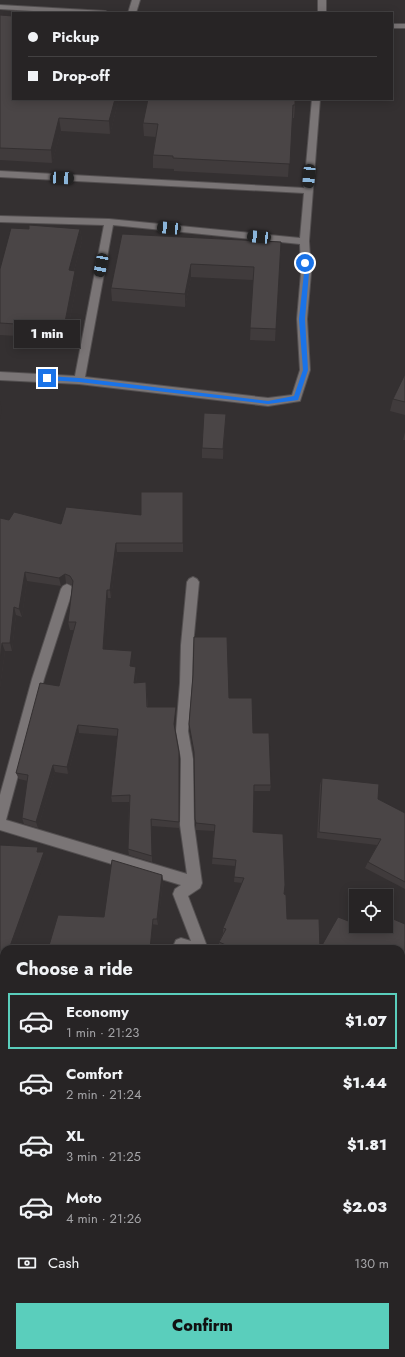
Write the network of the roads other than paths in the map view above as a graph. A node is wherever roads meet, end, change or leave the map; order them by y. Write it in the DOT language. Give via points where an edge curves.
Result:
graph roads {
  1 [pos="136,0"];
  2 [pos="322,0"];
  3 [pos="0,7"];
  4 [pos="88,12"];
  5 [pos="132,12"];
  6 [pos="322,12"];
  7 [pos="393,26"];
  8 [pos="405,26"];
  9 [pos="316,100"];
  10 [pos="0,174"];
  11 [pos="308,191"];
  12 [pos="0,218"];
  13 [pos="109,222"];
  14 [pos="304,241"];
  15 [pos="0,376"];
  16 [pos="79,380"];
  17 [pos="193,582"];
  18 [pos="67,589"];
  19 [pos="0,819"];
  20 [pos="0,824"];
  21 [pos="195,883"];
  22 [pos="199,945"];
  1 -- 5 [label="street"];
  2 -- 6 [label="street"];
  3 -- 4 [label="street"];
  7 -- 8 [label="street"];
  9 -- 11 [label="street"];
  10 -- 11 [label="street"];
  11 -- 14 [label="street"];
  12 -- 13 [label="street"];
  13 -- 14 [label="street"];
  13 -- 16 [label="street"];
  14 -- 16 [label="street" via="306,273 302,319 305,370 296,398 268,402"];
  15 -- 16 [label="street"];
  17 -- 21 [label="street" via="182,731 187,759 187,825"];
  18 -- 19 [label="street" via="38,679"];
  20 -- 21 [label="street"];
  21 -- 22 [label="street" via="180,894"];
}
